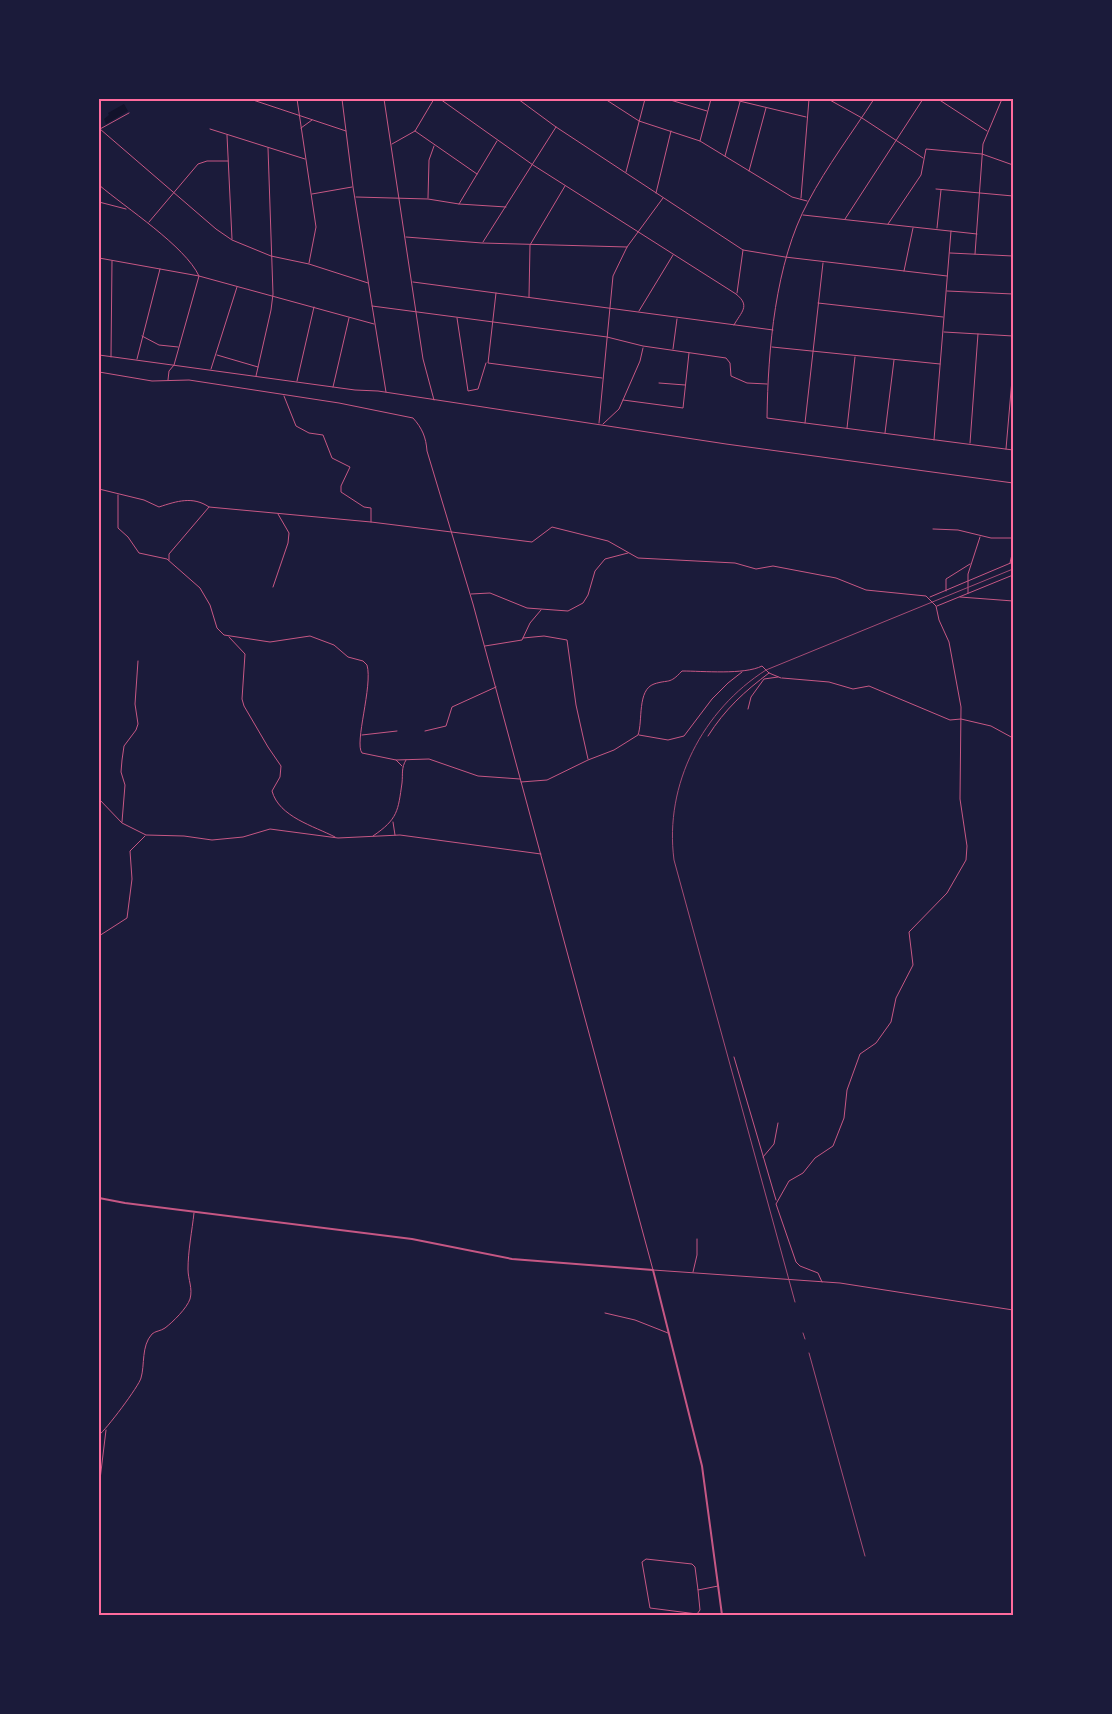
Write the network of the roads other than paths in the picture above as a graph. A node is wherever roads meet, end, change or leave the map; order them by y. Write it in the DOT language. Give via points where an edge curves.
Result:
graph roads {
  1 [pos="250,99"];
  2 [pos="297,99"];
  3 [pos="342,99"];
  4 [pos="384,99"];
  5 [pos="434,99"];
  6 [pos="440,99"];
  7 [pos="519,99"];
  8 [pos="605,99"];
  9 [pos="645,99"];
  10 [pos="668,99"];
  11 [pos="681,99"];
  12 [pos="711,99"];
  13 [pos="732,99"];
  14 [pos="809,99"];
  15 [pos="828,99"];
  16 [pos="874,99"];
  17 [pos="923,99"];
  18 [pos="938,99"];
  19 [pos="1002,99"];
  20 [pos="740,101"];
  21 [pos="680,102"];
  22 [pos="766,107"];
  23 [pos="708,111"];
  24 [pos="128,113"];
  25 [pos="299,116"];
  26 [pos="806,118"];
  27 [pos="862,118"];
  28 [pos="312,120"];
  29 [pos="639,120"];
  30 [pos="556,127"];
  31 [pos="301,128"];
  32 [pos="210,129"];
  33 [pos="672,131"];
  34 [pos="987,131"];
  35 [pos="347,132"];
  36 [pos="415,132"];
  37 [pos="227,134"];
  38 [pos="896,140"];
  39 [pos="497,141"];
  40 [pos="700,141"];
  41 [pos="392,144"];
  42 [pos="434,146"];
  43 [pos="268,148"];
  44 [pos="982,154"];
  45 [pos="725,156"];
  46 [pos="924,158"];
  47 [pos="306,160"];
  48 [pos="228,161"];
  49 [pos="532,165"];
  50 [pos="1013,165"];
  51 [pos="749,171"];
  52 [pos="626,172"];
  53 [pos="477,174"];
  54 [pos="99,185"];
  55 [pos="565,186"];
  56 [pos="353,187"];
  57 [pos="936,189"];
  58 [pos="941,189"];
  59 [pos="656,193"];
  60 [pos="175,194"];
  61 [pos="311,194"];
  62 [pos="980,194"];
  63 [pos="1013,196"];
  64 [pos="356,197"];
  65 [pos="400,198"];
  66 [pos="663,198"];
  67 [pos="801,198"];
  68 [pos="428,199"];
  69 [pos="99,202"];
  70 [pos="808,202"];
  71 [pos="459,204"];
  72 [pos="506,207"];
  73 [pos="127,209"];
  74 [pos="802,214"];
  75 [pos="844,220"];
  76 [pos="148,223"];
  77 [pos="888,224"];
  78 [pos="914,227"];
  79 [pos="937,230"];
  80 [pos="951,232"];
  81 [pos="639,233"];
  82 [pos="977,234"];
  83 [pos="406,237"];
  84 [pos="232,240"];
  85 [pos="482,243"];
  86 [pos="530,245"];
  87 [pos="627,247"];
  88 [pos="743,250"];
  89 [pos="949,253"];
  90 [pos="976,254"];
  91 [pos="674,255"];
  92 [pos="271,256"];
  93 [pos="1013,256"];
  94 [pos="784,257"];
  95 [pos="99,258"];
  96 [pos="112,261"];
  97 [pos="823,262"];
  98 [pos="309,264"];
  99 [pos="160,269"];
  100 [pos="904,272"];
  101 [pos="199,276"];
  102 [pos="947,276"];
  103 [pos="412,282"];
  104 [pos="368,283"];
  105 [pos="238,286"];
  106 [pos="946,291"];
  107 [pos="496,293"];
  108 [pos="272,294"];
  109 [pos="736,294"];
  110 [pos="1013,294"];
  111 [pos="528,298"];
  112 [pos="818,303"];
  113 [pos="372,306"];
  114 [pos="314,307"];
  115 [pos="609,309"];
  116 [pos="417,310"];
  117 [pos="638,312"];
  118 [pos="350,317"];
  119 [pos="457,317"];
  120 [pos="944,317"];
  121 [pos="677,318"];
  122 [pos="492,322"];
  123 [pos="375,324"];
  124 [pos="734,325"];
  125 [pos="774,330"];
  126 [pos="943,332"];
  127 [pos="978,334"];
  128 [pos="141,336"];
  129 [pos="1013,336"];
  130 [pos="607,337"];
  131 [pos="643,346"];
  132 [pos="179,347"];
  133 [pos="772,347"];
  134 [pos="673,351"];
  135 [pos="812,351"];
  136 [pos="690,353"];
  137 [pos="99,355"];
  138 [pos="216,355"];
  139 [pos="855,356"];
  140 [pos="111,357"];
  141 [pos="894,359"];
  142 [pos="137,360"];
  143 [pos="487,361"];
  144 [pos="940,364"];
  145 [pos="174,366"];
  146 [pos="258,367"];
  147 [pos="1013,368"];
  148 [pos="210,370"];
  149 [pos="99,372"];
  150 [pos="256,376"];
  151 [pos="603,378"];
  152 [pos="168,381"];
  153 [pos="297,382"];
  154 [pos="659,383"];
  155 [pos="767,384"];
  156 [pos="685,385"];
  157 [pos="333,387"];
  158 [pos="386,393"];
  159 [pos="1012,393"];
  160 [pos="284,395"];
  161 [pos="435,400"];
  162 [pos="623,400"];
  163 [pos="805,423"];
  164 [pos="599,424"];
  165 [pos="603,425"];
  166 [pos="847,428"];
  167 [pos="885,433"];
  168 [pos="934,440"];
  169 [pos="970,444"];
  170 [pos="1006,449"];
  171 [pos="1013,450"];
  172 [pos="1013,483"];
  173 [pos="99,489"];
  174 [pos="118,494"];
  175 [pos="209,507"];
  176 [pos="278,514"];
  177 [pos="371,522"];
  178 [pos="933,529"];
  179 [pos="452,534"];
  180 [pos="980,536"];
  181 [pos="1013,538"];
  182 [pos="1013,550"];
  183 [pos="628,553"];
  184 [pos="169,560"];
  185 [pos="1013,562"];
  186 [pos="970,563"];
  187 [pos="1009,563"];
  188 [pos="1013,574"];
  189 [pos="967,582"];
  190 [pos="273,587"];
  191 [pos="946,591"];
  192 [pos="968,593"];
  193 [pos="470,594"];
  194 [pos="959,596"];
  195 [pos="929,598"];
  196 [pos="1013,601"];
  197 [pos="936,606"];
  198 [pos="542,610"];
  199 [pos="229,636"];
  200 [pos="523,638"];
  201 [pos="484,646"];
  202 [pos="138,662"];
  203 [pos="743,672"];
  204 [pos="769,673"];
  205 [pos="781,678"];
  206 [pos="496,687"];
  207 [pos="748,709"];
  208 [pos="961,719"];
  209 [pos="397,731"];
  210 [pos="425,731"];
  211 [pos="361,735"];
  212 [pos="638,735"];
  213 [pos="708,736"];
  214 [pos="1013,738"];
  215 [pos="396,760"];
  216 [pos="406,760"];
  217 [pos="588,760"];
  218 [pos="402,767"];
  219 [pos="520,779"];
  220 [pos="521,782"];
  221 [pos="99,798"];
  222 [pos="393,821"];
  223 [pos="122,823"];
  224 [pos="146,836"];
  225 [pos="395,836"];
  226 [pos="372,837"];
  227 [pos="338,838"];
  228 [pos="541,854"];
  229 [pos="99,936"];
  230 [pos="734,1057"];
  231 [pos="778,1123"];
  232 [pos="763,1157"];
  233 [pos="99,1198"];
  234 [pos="777,1202"];
  235 [pos="195,1212"];
  236 [pos="697,1239"];
  237 [pos="653,1270"];
  238 [pos="693,1272"];
  239 [pos="822,1282"];
  240 [pos="1013,1310"];
  241 [pos="605,1313"];
  242 [pos="669,1333"];
  243 [pos="106,1429"];
  244 [pos="99,1435"];
  245 [pos="99,1488"];
  246 [pos="718,1586"];
  247 [pos="698,1590"];
  248 [pos="722,1615"];
  1 -- 25 [label="street"];
  2 -- 25 [label="street"];
  3 -- 35 [label="street"];
  4 -- 41 [label="street"];
  5 -- 36 [label="street"];
  6 -- 39 [label="street"];
  7 -- 30 [label="street"];
  8 -- 29 [label="street"];
  9 -- 29 [label="street"];
  10 -- 21 [label="street"];
  11 -- 21 [label="street"];
  12 -- 23 [label="street"];
  13 -- 20 [label="street"];
  14 -- 26 [label="street"];
  15 -- 27 [label="street"];
  16 -- 27 [label="street"];
  17 -- 38 [label="street"];
  18 -- 34 [label="street"];
  19 -- 34 [label="street"];
  20 -- 22 [label="street"];
  20 -- 45 [label="street"];
  21 -- 23 [label="street"];
  22 -- 26 [label="street"];
  22 -- 51 [label="street"];
  23 -- 40 [label="street"];
  24 -- 60 [label="street" via="100,129"];
  25 -- 28 [label="street"];
  25 -- 31 [label="street"];
  26 -- 67 [label="street"];
  27 -- 38 [label="street"];
  27 -- 70 [label="street"];
  28 -- 31 [label="street"];
  28 -- 35 [label="street"];
  29 -- 33 [label="street"];
  29 -- 52 [label="street"];
  30 -- 49 [label="street"];
  30 -- 52 [label="street"];
  31 -- 47 [label="street"];
  32 -- 37 [label="street"];
  33 -- 40 [label="street"];
  33 -- 59 [label="street"];
  34 -- 44 [label="street"];
  35 -- 56 [label="street"];
  36 -- 41 [label="street"];
  36 -- 42 [label="street"];
  37 -- 43 [label="street"];
  37 -- 48 [label="street"];
  38 -- 46 [label="street"];
  38 -- 75 [label="street"];
  39 -- 49 [label="street"];
  39 -- 53 [label="street"];
  40 -- 45 [label="street"];
  41 -- 65 [label="street"];
  42 -- 53 [label="street"];
  42 -- 68 [label="street" via="429,160"];
  43 -- 47 [label="street"];
  43 -- 92 [label="street"];
  44 -- 46 [label="street" via="926,149"];
  44 -- 50 [label="street"];
  44 -- 62 [label="street"];
  45 -- 51 [label="street"];
  46 -- 77 [label="street" via="921,175"];
  47 -- 61 [label="street"];
  48 -- 60 [label="street" via="198,164"];
  48 -- 84 [label="street"];
  49 -- 55 [label="street"];
  49 -- 72 [label="street"];
  51 -- 67 [label="street" via="792,197"];
  52 -- 59 [label="street"];
  53 -- 71 [label="street"];
  54 -- 73 [label="street"];
  55 -- 81 [label="street"];
  55 -- 86 [label="street"];
  56 -- 61 [label="street"];
  56 -- 64 [label="street"];
  57 -- 58 [label="street"];
  58 -- 62 [label="street"];
  58 -- 79 [label="street"];
  59 -- 66 [label="street"];
  60 -- 76 [label="street"];
  60 -- 84 [label="street"];
  61 -- 98 [label="street" via="316,233"];
  62 -- 63 [label="street"];
  62 -- 82 [label="street"];
  64 -- 65 [label="street"];
  64 -- 104 [label="street"];
  65 -- 68 [label="street"];
  65 -- 83 [label="street"];
  66 -- 81 [label="street"];
  66 -- 88 [label="street"];
  67 -- 70 [label="street"];
  68 -- 71 [label="street"];
  69 -- 73 [label="street"];
  70 -- 74 [label="street"];
  71 -- 72 [label="street"];
  72 -- 85 [label="street"];
  73 -- 76 [label="street"];
  74 -- 75 [label="street"];
  74 -- 94 [label="street"];
  75 -- 77 [label="street"];
  76 -- 101 [label="street" via="190,262"];
  77 -- 78 [label="street"];
  78 -- 79 [label="street"];
  78 -- 100 [label="street"];
  79 -- 80 [label="street"];
  80 -- 82 [label="street"];
  80 -- 89 [label="street"];
  81 -- 87 [label="street"];
  81 -- 91 [label="street"];
  82 -- 90 [label="street"];
  83 -- 85 [label="street"];
  83 -- 103 [label="street"];
  84 -- 92 [label="street"];
  85 -- 86 [label="street"];
  86 -- 87 [label="street"];
  86 -- 111 [label="street"];
  87 -- 115 [label="street" via="614,276"];
  88 -- 94 [label="street"];
  88 -- 109 [label="street"];
  89 -- 90 [label="street"];
  89 -- 102 [label="street"];
  90 -- 93 [label="street"];
  91 -- 109 [label="street"];
  91 -- 117 [label="street"];
  92 -- 98 [label="street"];
  92 -- 108 [label="street"];
  94 -- 97 [label="street"];
  94 -- 125 [label="street"];
  95 -- 96 [label="street"];
  96 -- 99 [label="street"];
  96 -- 140 [label="street"];
  97 -- 100 [label="street"];
  97 -- 112 [label="street"];
  98 -- 104 [label="street"];
  99 -- 101 [label="street"];
  99 -- 128 [label="street"];
  100 -- 102 [label="street"];
  101 -- 105 [label="street"];
  101 -- 132 [label="street"];
  102 -- 106 [label="street"];
  103 -- 107 [label="street"];
  103 -- 116 [label="street"];
  104 -- 113 [label="street"];
  105 -- 108 [label="street"];
  105 -- 138 [label="street"];
  106 -- 110 [label="street"];
  106 -- 120 [label="street"];
  107 -- 111 [label="street"];
  107 -- 122 [label="street"];
  108 -- 114 [label="street"];
  108 -- 146 [label="street" via="272,310"];
  109 -- 124 [label="street" via="745,305"];
  111 -- 115 [label="street"];
  112 -- 120 [label="street"];
  112 -- 135 [label="street"];
  113 -- 116 [label="street"];
  113 -- 123 [label="street"];
  114 -- 118 [label="street"];
  114 -- 153 [label="street"];
  115 -- 117 [label="street"];
  115 -- 130 [label="street"];
  116 -- 119 [label="street"];
  116 -- 161 [label="street" via="423,359"];
  117 -- 121 [label="street"];
  118 -- 123 [label="street"];
  118 -- 157 [label="street"];
  119 -- 122 [label="street"];
  119 -- 143 [label="street" via="468,391 478,389"];
  120 -- 126 [label="street"];
  121 -- 124 [label="street"];
  121 -- 134 [label="street"];
  122 -- 130 [label="street"];
  122 -- 143 [label="street"];
  123 -- 158 [label="street"];
  124 -- 125 [label="street"];
  125 -- 133 [label="street"];
  126 -- 127 [label="street"];
  126 -- 144 [label="street"];
  127 -- 129 [label="street"];
  127 -- 169 [label="street"];
  128 -- 132 [label="street" via="159,344"];
  128 -- 142 [label="street"];
  130 -- 131 [label="street"];
  130 -- 151 [label="street"];
  131 -- 134 [label="street"];
  131 -- 162 [label="street"];
  132 -- 145 [label="street"];
  133 -- 135 [label="street"];
  133 -- 155 [label="street"];
  134 -- 136 [label="street"];
  135 -- 139 [label="street"];
  135 -- 163 [label="street"];
  136 -- 155 [label="street" via="726,358 730,363 731,376 747,383"];
  136 -- 156 [label="street"];
  137 -- 140 [label="street"];
  138 -- 146 [label="street"];
  138 -- 148 [label="street"];
  139 -- 141 [label="street"];
  139 -- 166 [label="street"];
  140 -- 142 [label="street"];
  141 -- 144 [label="street"];
  141 -- 167 [label="street"];
  142 -- 145 [label="street"];
  143 -- 151 [label="street"];
  144 -- 168 [label="street"];
  145 -- 148 [label="street"];
  145 -- 152 [label="street" via="169,371"];
  146 -- 150 [label="street"];
  147 -- 159 [label="street"];
  148 -- 150 [label="street"];
  149 -- 152 [label="street"];
  150 -- 153 [label="street"];
  151 -- 164 [label="street"];
  152 -- 160 [label="street" via="189,380"];
  153 -- 157 [label="street"];
  154 -- 156 [label="street"];
  155 -- 163 [label="street" via="766,418"];
  156 -- 162 [label="street" via="682,408"];
  157 -- 158 [label="street"];
  158 -- 161 [label="street"];
  159 -- 170 [label="street"];
  160 -- 177 [label="street" via="296,426 309,433 323,434 332,458 350,467 341,492 364,507 372,508"];
  160 -- 179 [label="street" via="413,418 426,438"];
  161 -- 164 [label="street"];
  162 -- 165 [label="street" via="617,412"];
  163 -- 166 [label="street"];
  164 -- 165 [label="street"];
  165 -- 172 [label="street"];
  166 -- 167 [label="street"];
  167 -- 168 [label="street"];
  168 -- 169 [label="street"];
  169 -- 170 [label="street"];
  170 -- 171 [label="street"];
  173 -- 174 [label="street"];
  174 -- 175 [label="street" via="159,507 181,500 201,501"];
  174 -- 184 [label="street" via="118,528 139,553"];
  175 -- 176 [label="street"];
  175 -- 184 [label="street" via="170,554"];
  176 -- 177 [label="street"];
  176 -- 190 [label="street" via="288,533 288,543"];
  177 -- 179 [label="street"];
  178 -- 180 [label="street" via="958,530"];
  179 -- 183 [label="street" via="532,542 552,527 608,541"];
  179 -- 193 [label="street"];
  180 -- 181 [label="street"];
  180 -- 186 [label="street"];
  182 -- 187 [label="street"];
  183 -- 195 [label="street" via="638,558 735,563 756,569 773,566 836,578 866,590"];
  183 -- 198 [label="street" via="610,556 598,566 588,596 577,608 561,612"];
  184 -- 199 [label="street" via="200,588 210,605 217,628"];
  185 -- 187 [label="street"];
  186 -- 189 [label="street"];
  186 -- 191 [label="street" via="946,579"];
  187 -- 189 [label="street"];
  188 -- 192 [label="street"];
  189 -- 191 [label="street"];
  189 -- 192 [label="street"];
  191 -- 195 [label="street"];
  192 -- 194 [label="street"];
  193 -- 198 [label="street" via="490,593 527,608"];
  193 -- 201 [label="street"];
  194 -- 196 [label="street"];
  194 -- 197 [label="street"];
  195 -- 197 [label="street"];
  197 -- 208 [label="street" via="949,642"];
  198 -- 200 [label="street" via="530,623"];
  199 -- 211 [label="street" via="274,642 310,636 334,645 348,657 367,664 367,704"];
  199 -- 227 [label="street" via="245,654 244,706 282,766 272,794 298,822"];
  200 -- 201 [label="street"];
  200 -- 217 [label="street" via="544,636 567,640"];
  201 -- 206 [label="street"];
  202 -- 223 [label="street" via="135,704 138,724 124,746 122,760 125,785"];
  203 -- 204 [label="street" via="762,666"];
  203 -- 212 [label="street" via="712,699 684,736 668,740"];
  203 -- 212 [label="street" via="682,671 668,682 653,684 645,692"];
  204 -- 205 [label="street"];
  204 -- 213 [label="street" via="731,705"];
  205 -- 207 [label="street" via="764,679 751,697"];
  205 -- 208 [label="street" via="829,682 853,689 869,686 950,720"];
  206 -- 210 [label="street" via="452,707 446,726"];
  206 -- 219 [label="street"];
  208 -- 214 [label="street" via="991,726"];
  208 -- 234 [label="street" via="960,799 966,860 947,892 909,932 913,965 896,998 891,1022 876,1043 860,1054 847,1090 844,1118 833,1146 789,1181"];
  209 -- 211 [label="street"];
  211 -- 215 [label="street" via="359,745 362,753"];
  212 -- 217 [label="street" via="614,750"];
  215 -- 216 [label="street"];
  215 -- 218 [label="street"];
  216 -- 218 [label="street"];
  216 -- 219 [label="street" via="429,759 478,776"];
  217 -- 220 [label="street" via="547,780"];
  218 -- 222 [label="street" via="398,812"];
  219 -- 220 [label="street"];
  220 -- 228 [label="street"];
  221 -- 223 [label="street"];
  222 -- 225 [label="street"];
  222 -- 226 [label="street"];
  223 -- 224 [label="street"];
  224 -- 227 [label="street" via="212,840 243,837 270,829"];
  224 -- 229 [label="street" via="130,851 132,879 127,918"];
  225 -- 226 [label="street"];
  225 -- 228 [label="street"];
  226 -- 227 [label="street"];
  228 -- 237 [label="street"];
  230 -- 232 [label="street"];
  231 -- 232 [label="street" via="774,1144"];
  232 -- 234 [label="street"];
  233 -- 235 [label="street"];
  234 -- 239 [label="street" via="796,1262 818,1273"];
  235 -- 237 [label="street" via="412,1239 512,1259"];
  235 -- 243 [label="street" via="188,1260 192,1289 188,1304 164,1329 152,1334 146,1344 139,1384"];
  236 -- 238 [label="street"];
  237 -- 238 [label="street"];
  237 -- 242 [label="street"];
  238 -- 239 [label="street"];
  239 -- 240 [label="street" via="898,1290"];
  241 -- 242 [label="street" via="636,1320"];
  242 -- 246 [label="street" via="702,1466"];
  243 -- 244 [label="street"];
  243 -- 245 [label="street"];
  246 -- 247 [label="street"];
  246 -- 248 [label="street"];
  247 -- 247 [label="street" via="700,1610 697,1614 650,1608 642,1562 646,1559 692,1564"];
}
